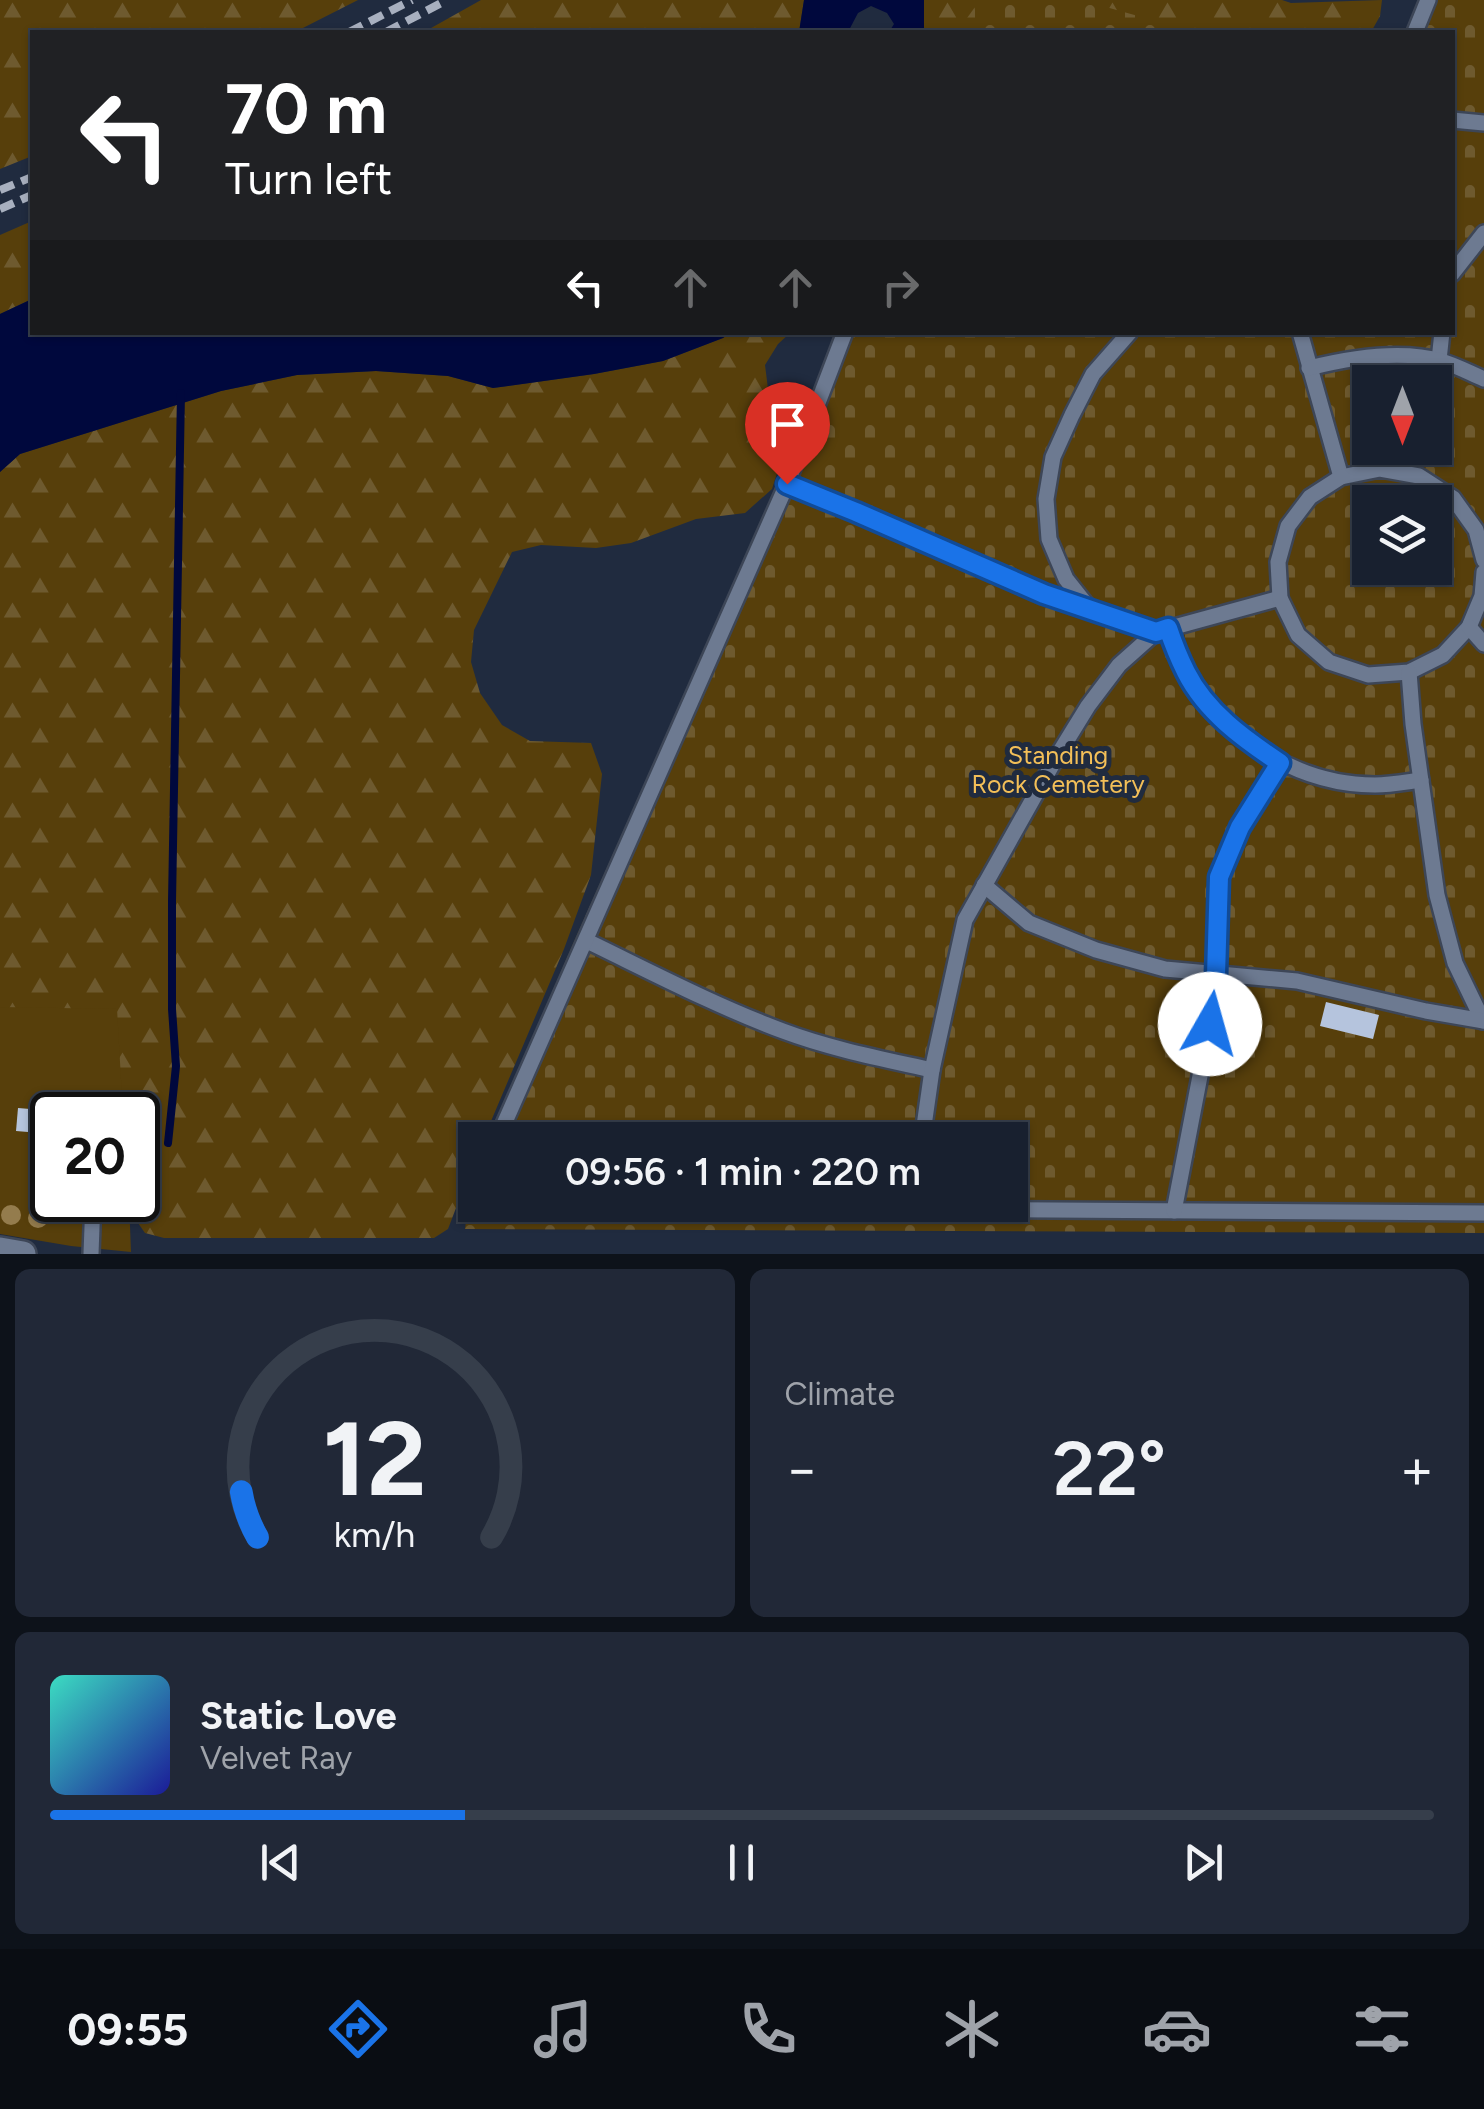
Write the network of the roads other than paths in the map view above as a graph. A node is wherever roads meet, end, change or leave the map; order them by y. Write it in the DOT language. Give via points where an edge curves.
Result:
graph roads {
  1 [pos="1428,0"];
  2 [pos="1417,30"];
  3 [pos="1455,120"];
  4 [pos="1484,124"];
  5 [pos="1480,242"];
  6 [pos="1455,271"];
  7 [pos="844,335"];
  8 [pos="1127,335"];
  9 [pos="1301,335"];
  10 [pos="1442,335"];
  11 [pos="1439,360"];
  12 [pos="1309,368"];
  13 [pos="1484,379"];
  14 [pos="1340,477"];
  15 [pos="787,484"];
  16 [pos="1480,529"];
  17 [pos="1484,560"];
  18 [pos="1484,572"];
  19 [pos="1280,598"];
  20 [pos="1089,609"];
  21 [pos="1469,627"];
  22 [pos="1162,630"];
  23 [pos="1484,644"];
  24 [pos="1409,672"];
  25 [pos="1280,763"];
  26 [pos="1421,780"];
  27 [pos="984,885"];
  28 [pos="586,941"];
  29 [pos="1216,975"];
  30 [pos="1484,1021"];
  31 [pos="932,1070"];
  32 [pos="506,1122"];
  33 [pos="925,1122"];
  34 [pos="1028,1209"];
  35 [pos="1174,1211"];
  36 [pos="1484,1214"];
  37 [pos="93,1222"];
  38 [pos="0,1250"];
  39 [pos="23,1254"];
  40 [pos="91,1254"];
  1 -- 2 [label="lane"];
  3 -- 4 [label="lane"];
  5 -- 6 [label="lane"];
  7 -- 15 [label="lane"];
  8 -- 20 [label="lane" via="1092,374 1054,456 1046,498 1050,539 1066,579"];
  9 -- 12 [label="lane"];
  10 -- 11 [label="lane"];
  11 -- 12 [label="lane" via="1352,358"];
  11 -- 13 [label="lane"];
  12 -- 14 [label="lane"];
  14 -- 16 [label="lane" via="1380,469 1420,476 1453,498"];
  14 -- 19 [label="lane" via="1310,497 1288,526 1278,562"];
  15 -- 20 [label="lane"];
  15 -- 28 [label="lane"];
  16 -- 17 [label="lane"];
  18 -- 21 [label="lane"];
  19 -- 22 [label="lane"];
  19 -- 24 [label="lane" via="1298,635 1329,662 1368,675"];
  20 -- 22 [label="lane"];
  21 -- 23 [label="lane"];
  21 -- 24 [label="lane" via="1443,655"];
  22 -- 25 [label="lane" via="1210,707"];
  22 -- 27 [label="lane" via="1119,665 1088,706"];
  24 -- 26 [label="lane"];
  25 -- 26 [label="lane" via="1327,780"];
  25 -- 29 [label="lane" via="1240,827 1219,877"];
  26 -- 30 [label="lane" via="1454,964"];
  27 -- 29 [label="lane" via="1029,923 1096,950"];
  27 -- 31 [label="lane" via="965,920"];
  28 -- 31 [label="lane" via="785,1032"];
  28 -- 32 [label="lane"];
  29 -- 30 [label="lane" via="1297,981"];
  29 -- 35 [label="lane"];
  31 -- 33 [label="lane"];
  34 -- 35 [label="lane"];
  35 -- 36 [label="lane"];
  37 -- 40 [label="lane"];
  38 -- 39 [label="street"];
}
